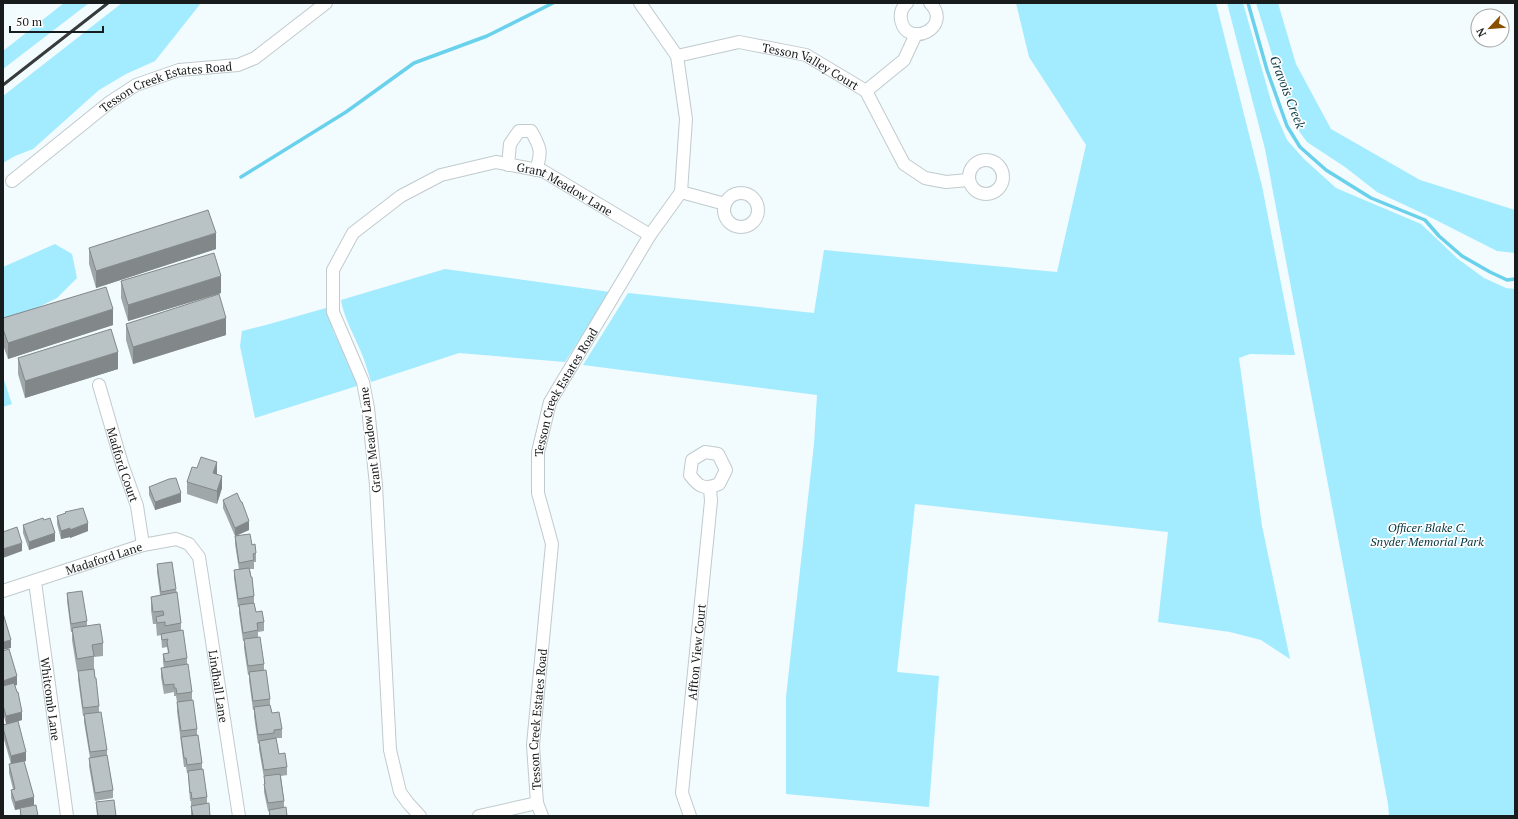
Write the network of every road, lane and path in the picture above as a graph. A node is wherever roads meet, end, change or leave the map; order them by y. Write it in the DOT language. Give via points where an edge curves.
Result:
graph roads {
  1 [pos="326,3"];
  2 [pos="640,3"];
  3 [pos="907,3"];
  4 [pos="930,3"];
  5 [pos="916,34"];
  6 [pos="677,56"];
  7 [pos="866,91"];
  8 [pos="508,165"];
  9 [pos="536,170"];
  10 [pos="968,180"];
  11 [pos="12,181"];
  12 [pos="682,192"];
  13 [pos="725,204"];
  14 [pos="650,235"];
  15 [pos="99,385"];
  16 [pos="710,488"];
  17 [pos="143,545"];
  18 [pos="199,557"];
  19 [pos="35,582"];
  20 [pos="3,592"];
  21 [pos="537,802"];
  22 [pos="67,816"];
  23 [pos="239,816"];
  24 [pos="420,816"];
  25 [pos="479,816"];
  26 [pos="542,816"];
  27 [pos="690,816"];
  1 -- 11 [label="street, Tesson Creek Estates Road" via="255,58 244,63 179,70 136,85 110,102"];
  2 -- 6 [label="street"];
  3 -- 5 [label="street" via="902,11 902,23 905,28"];
  4 -- 5 [label="street" via="936,14 934,25 927,32"];
  5 -- 7 [label="street" via="904,60"];
  6 -- 7 [label="street, Tesson Valley Court" via="739,42 806,55"];
  6 -- 12 [label="street" via="686,119"];
  7 -- 10 [label="street, Tesson Valley Court" via="904,164 925,178 946,182"];
  8 -- 9 [label="street, Grant Meadow Lane"];
  8 -- 9 [label="street" via="510,144 520,131 531,131 538,143 540,156"];
  8 -- 24 [label="street, Grant Meadow Lane" via="496,162 441,175 400,196 353,233 333,270 333,312 363,382 368,408 376,485 390,750 400,792"];
  9 -- 14 [label="street, Grant Meadow Lane"];
  12 -- 13 [label="street"];
  12 -- 14 [label="street, Tesson Creek Estates Road"];
  14 -- 21 [label="street, Tesson Creek Estates Road" via="550,402 538,452 538,493 552,544 533,745"];
  15 -- 17 [label="street, Madford Court" via="137,506"];
  16 -- 27 [label="street, Affton View Court" via="711,509 682,793"];
  17 -- 18 [label="street, Madaford Lane" via="176,539 190,544"];
  17 -- 19 [label="street, Madaford Lane"];
  18 -- 23 [label="street, Lindhall Lane"];
  19 -- 20 [label="street, Madaford Lane"];
  19 -- 22 [label="street, Whitcomb Lane"];
  21 -- 25 [label="street"];
  21 -- 26 [label="street, Tesson Creek Estates Road"];
}
